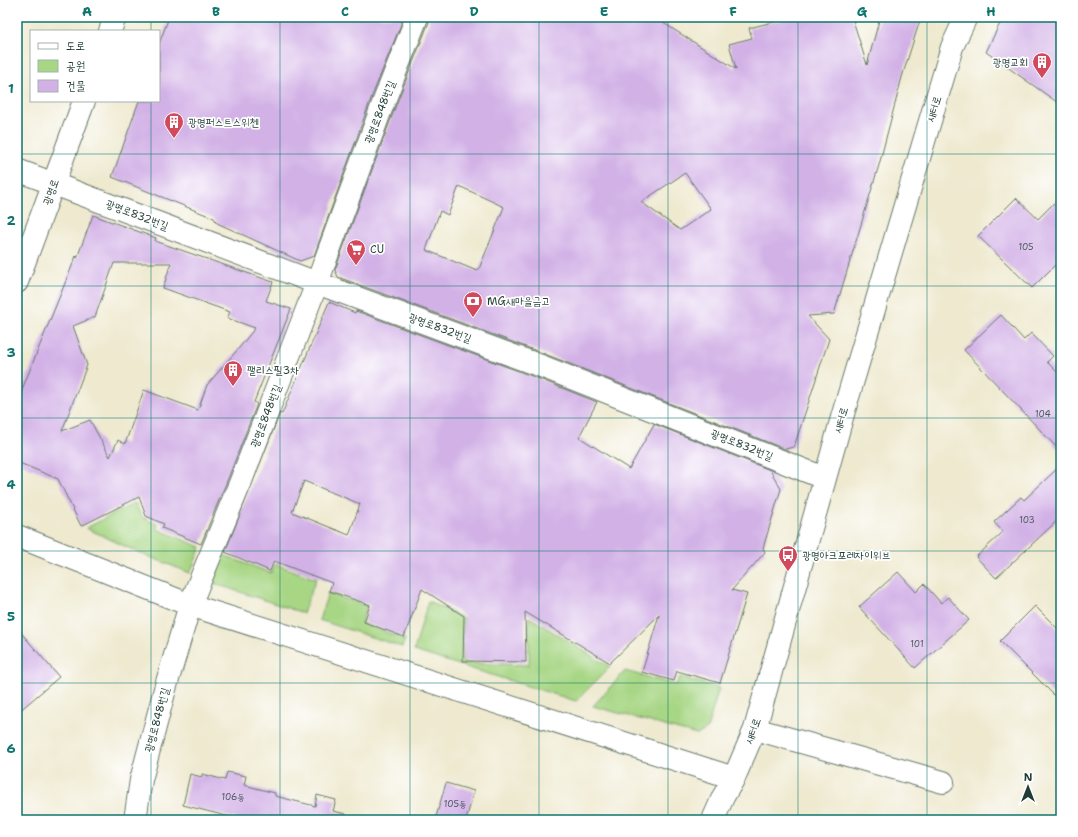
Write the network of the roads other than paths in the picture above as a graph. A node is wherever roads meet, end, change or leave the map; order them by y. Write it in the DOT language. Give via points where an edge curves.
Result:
graph roads {
  1 [pos="115,17"];
  2 [pos="417,17"];
  3 [pos="966,17"];
  4 [pos="110,30"];
  5 [pos="84,102"];
  6 [pos="17,170"];
  7 [pos="54,184"];
  8 [pos="17,282"];
  9 [pos="317,283"];
  10 [pos="824,478"];
  11 [pos="17,536"];
  12 [pos="190,605"];
  13 [pos="755,728"];
  14 [pos="734,778"];
  15 [pos="943,782"];
  16 [pos="135,820"];
  17 [pos="713,820"];
  1 -- 4 [label="street"];
  2 -- 9 [label="street, 광명로848번길"];
  3 -- 10 [label="street, 새터로" via="952,47"];
  5 -- 7 [label="street, 광명로"];
  6 -- 7 [label="street, 광명로832번길"];
  7 -- 8 [label="street, 광명로"];
  7 -- 9 [label="street, 광명로832번길"];
  9 -- 10 [label="street, 광명로832번길" via="541,366"];
  9 -- 12 [label="street, 광명로848번길"];
  10 -- 13 [label="street, 새터로"];
  11 -- 12 [label="street"];
  12 -- 14 [label="street"];
  12 -- 16 [label="street, 광명로848번길" via="141,780"];
  13 -- 14 [label="street, 새터로"];
  13 -- 15 [label="street"];
  14 -- 17 [label="street, 새터로"];
}
